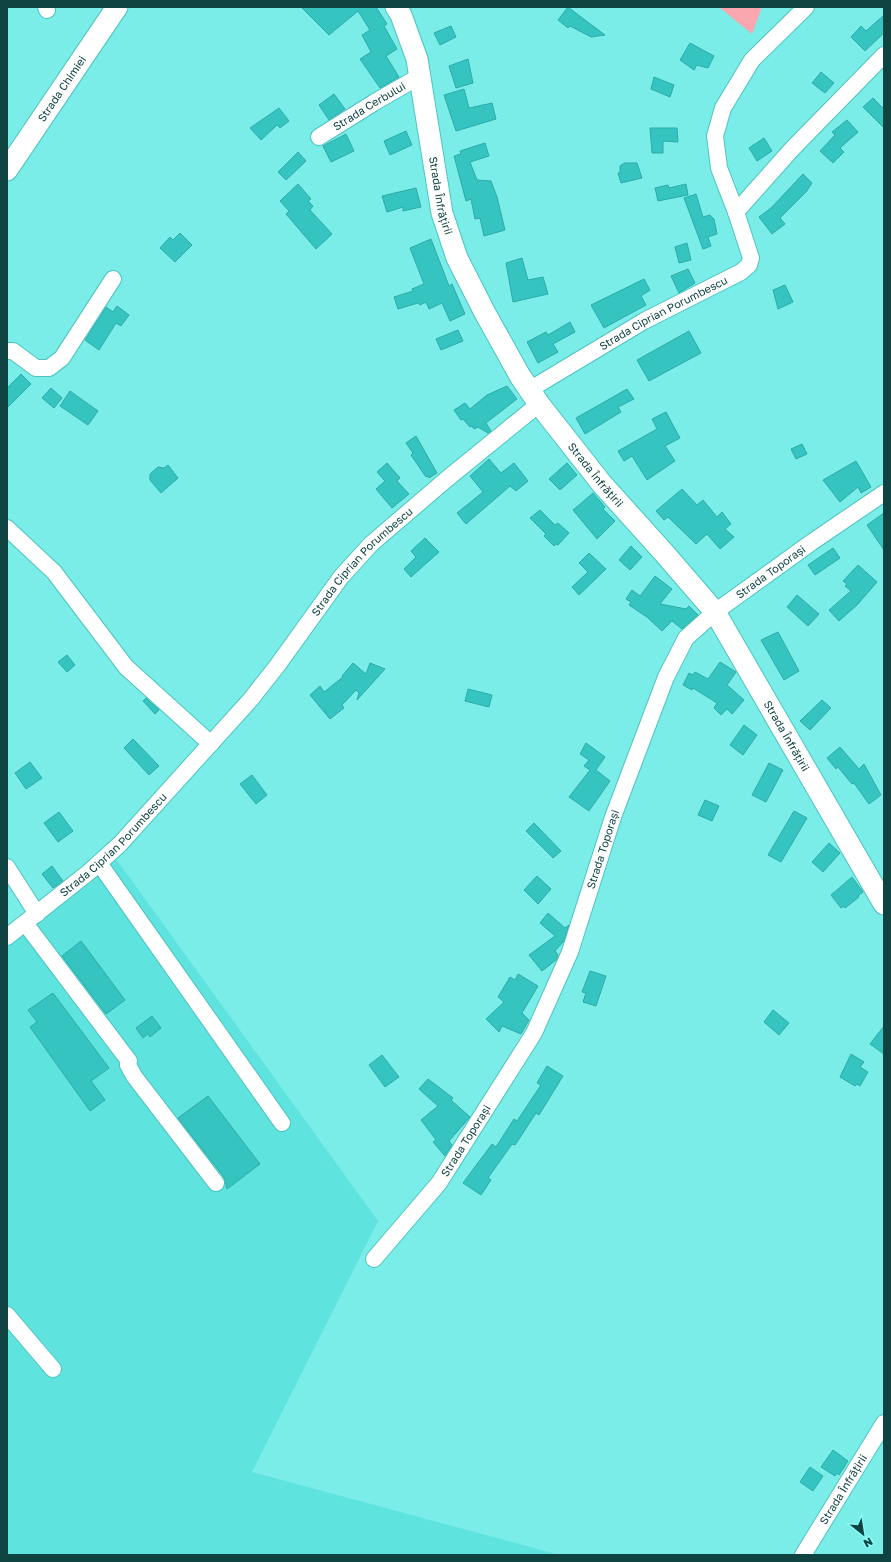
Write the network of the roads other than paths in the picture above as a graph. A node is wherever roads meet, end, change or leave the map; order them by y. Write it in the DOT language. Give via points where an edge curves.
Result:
graph roads {
  1 [pos="117,7"];
  2 [pos="396,7"];
  3 [pos="806,7"];
  4 [pos="884,55"];
  5 [pos="420,76"];
  6 [pos="319,137"];
  7 [pos="7,170"];
  8 [pos="736,212"];
  9 [pos="113,279"];
  10 [pos="7,351"];
  11 [pos="534,397"];
  12 [pos="884,493"];
  13 [pos="7,528"];
  14 [pos="714,612"];
  15 [pos="211,744"];
  16 [pos="99,863"];
  17 [pos="7,867"];
  18 [pos="884,904"];
  19 [pos="31,918"];
  20 [pos="7,937"];
  21 [pos="282,1123"];
  22 [pos="216,1183"];
  23 [pos="374,1259"];
  24 [pos="7,1315"];
  25 [pos="53,1369"];
  26 [pos="884,1423"];
  27 [pos="803,1555"];
  1 -- 7 [label="main road, Strada Chimiei"];
  2 -- 5 [label="main road, Strada Înfrățirii" via="417,59"];
  3 -- 8 [label="street, Strada Ciprian Porumbescu" via="752,60 723,108 714,136 719,168"];
  4 -- 8 [label="street" via="792,149"];
  5 -- 6 [label="street, Strada Cerbului"];
  5 -- 11 [label="main road, Strada Înfrățirii" via="442,213 455,252 485,313"];
  8 -- 11 [label="street, Strada Ciprian Porumbescu" via="751,258 749,265 741,272 644,321"];
  9 -- 10 [label="street" via="62,358 49,368 36,368 13,351"];
  11 -- 14 [label="main road, Strada Înfrățirii" via="602,484"];
  11 -- 15 [label="street, Strada Ciprian Porumbescu" via="448,478 371,544 341,577 277,666"];
  12 -- 14 [label="street, Strada Toporași"];
  13 -- 15 [label="street" via="54,572 126,667"];
  14 -- 18 [label="main road, Strada Înfrățirii"];
  14 -- 23 [label="street, Strada Toporași" via="686,638 666,677 613,817 570,952 534,1033 440,1183"];
  15 -- 16 [label="street, Strada Ciprian Porumbescu" via="120,844"];
  16 -- 19 [label="street, Strada Ciprian Porumbescu"];
  16 -- 21 [label="street"];
  17 -- 19 [label="street"];
  19 -- 20 [label="street, Strada Ciprian Porumbescu"];
  19 -- 22 [label="street" via="129,1061 128,1065 134,1076"];
  24 -- 25 [label="street"];
  26 -- 27 [label="street, Strada Înfrățirii"];
}
